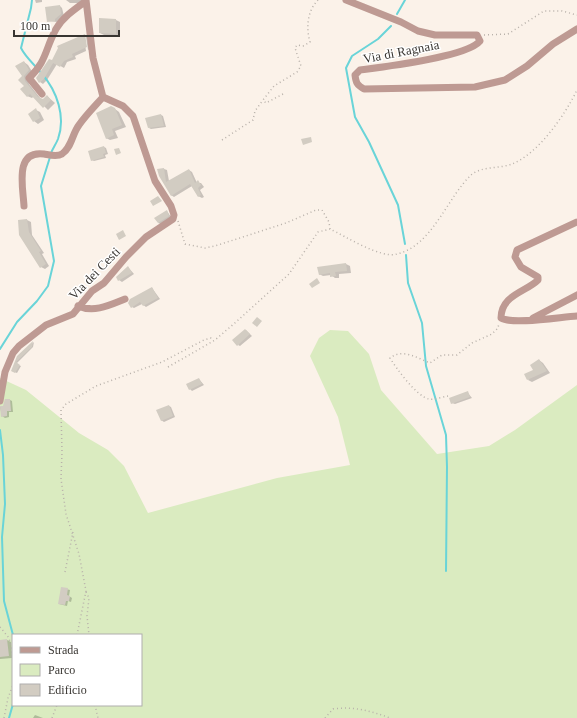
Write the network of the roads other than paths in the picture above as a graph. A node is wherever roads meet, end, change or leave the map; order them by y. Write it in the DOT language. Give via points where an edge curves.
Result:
graph roads {
  1 [pos="86,0"];
  2 [pos="346,0"];
  3 [pos="577,29"];
  4 [pos="42,94"];
  5 [pos="102,97"];
  6 [pos="24,206"];
  7 [pos="577,222"];
  8 [pos="577,295"];
  9 [pos="125,299"];
  10 [pos="78,306"];
  11 [pos="577,316"];
  12 [pos="528,320"];
  13 [pos="0,401"];
  1 -- 4 [label="street" via="60,23 37,70 29,78"];
  1 -- 5 [label="street" via="93,58"];
  2 -- 3 [label="street, Via di Ragnaia" via="418,31 435,35 476,35 480,41 472,48 404,64 360,70 355,75 355,81 364,89 476,87 505,80"];
  5 -- 6 [label="street" via="78,126 69,147 62,154 33,155 24,162"];
  5 -- 10 [label="street, Via dei Cesti" via="123,106 133,116 155,181 171,206 174,217 146,237 104,283"];
  7 -- 12 [label="street" via="517,250 515,257 521,267 538,277 538,280 513,294 501,313 501,318 506,321"];
  8 -- 12 [label="street"];
  9 -- 10 [label="street" via="102,308 87,310"];
  10 -- 13 [label="street, Via dei Cesti" via="73,314 46,325 13,353 5,372"];
  11 -- 12 [label="street"];
}
